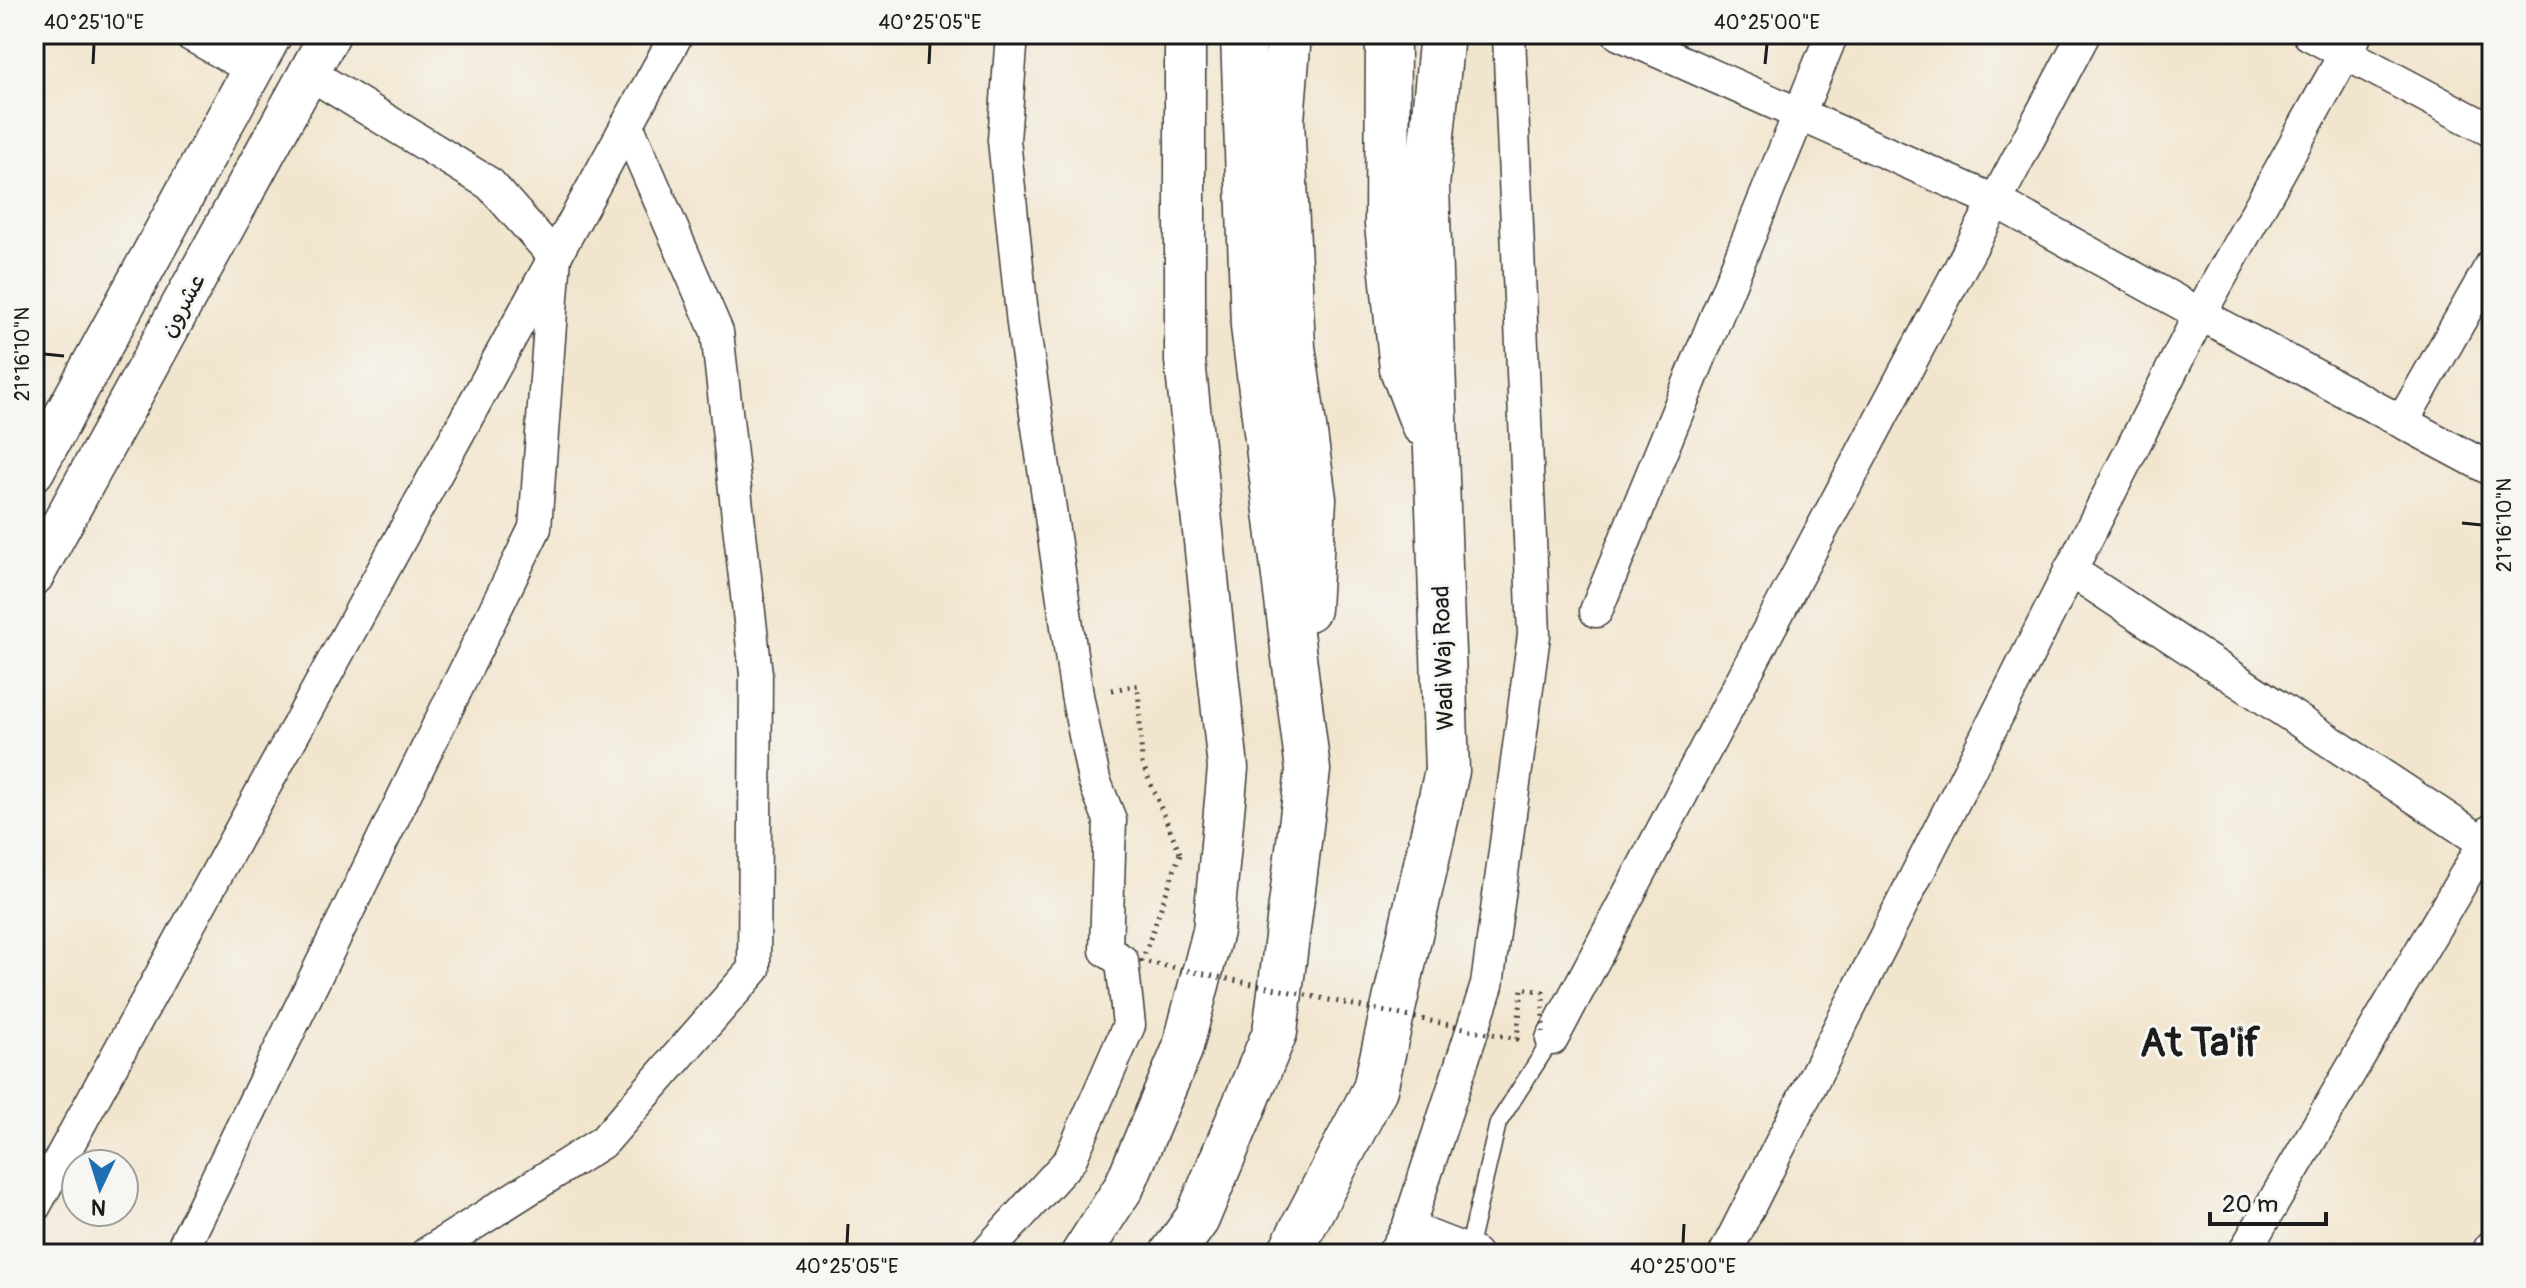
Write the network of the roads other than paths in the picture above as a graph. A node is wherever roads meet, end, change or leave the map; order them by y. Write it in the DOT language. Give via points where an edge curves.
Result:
graph roads {
  1 [pos="189,34"];
  2 [pos="272,34"];
  3 [pos="330,34"];
  4 [pos="677,34"];
  5 [pos="1012,34"];
  6 [pos="1185,34"];
  7 [pos="1243,34"];
  8 [pos="1289,34"];
  9 [pos="1388,34"];
  10 [pos="1442,34"];
  11 [pos="1509,34"];
  12 [pos="1619,34"];
  13 [pos="1832,34"];
  14 [pos="2084,34"];
  15 [pos="2309,34"];
  16 [pos="2351,44"];
  17 [pos="252,69"];
  18 [pos="309,73"];
  19 [pos="1798,112"];
  20 [pos="627,125"];
  21 [pos="2492,131"];
  22 [pos="1997,202"];
  23 [pos="555,257"];
  24 [pos="2492,264"];
  25 [pos="2200,314"];
  26 [pos="2402,422"];
  27 [pos="1436,460"];
  28 [pos="2492,470"];
  29 [pos="34,471"];
  30 [pos="2070,570"];
  31 [pos="34,575"];
  32 [pos="1596,611"];
  33 [pos="1301,718"];
  34 [pos="2489,840"];
  35 [pos="1548,1035"];
  36 [pos="34,1207"];
  37 [pos="1400,1241"];
  38 [pos="2492,1245"];
  39 [pos="1471,1253"];
  40 [pos="180,1254"];
  41 [pos="426,1254"];
  42 [pos="985,1254"];
  43 [pos="1081,1254"];
  44 [pos="1172,1254"];
  45 [pos="1289,1254"];
  46 [pos="1725,1254"];
  47 [pos="2243,1254"];
  48 [pos="2487,1254"];
  1 -- 17 [label="street"];
  2 -- 17 [label="street"];
  3 -- 18 [label="street, عشرون"];
  4 -- 20 [label="street"];
  5 -- 42 [label="street" via="1004,140 1023,324 1077,695 1094,780 1110,820 1106,950 1122,961 1129,1025 1070,1160"];
  6 -- 43 [label="street" via="1185,361 1228,768 1213,931 1182,1050 1124,1187"];
  7 -- 33 [label="main road" via="1253,326"];
  8 -- 33 [label="main road" via="1282,120 1293,347 1314,499"];
  9 -- 27 [label="main road" via="1387,224 1402,369"];
  10 -- 27 [label="main road, Wadi Waj Road" via="1427,186"];
  11 -- 37 [label="street" via="1534,635 1487,985"];
  12 -- 19 [label="street"];
  13 -- 19 [label="street"];
  14 -- 22 [label="street"];
  15 -- 16 [label="street"];
  16 -- 21 [label="street"];
  16 -- 25 [label="street"];
  17 -- 29 [label="street"];
  18 -- 23 [label="street" via="490,184"];
  18 -- 31 [label="street, عشرون"];
  19 -- 22 [label="street"];
  19 -- 32 [label="street"];
  20 -- 23 [label="street"];
  20 -- 41 [label="street" via="717,332 756,674 754,969 604,1141"];
  22 -- 25 [label="street"];
  22 -- 35 [label="street"];
  23 -- 36 [label="street"];
  23 -- 40 [label="street" via="535,528"];
  24 -- 26 [label="street"];
  25 -- 26 [label="street"];
  25 -- 30 [label="street"];
  26 -- 28 [label="street"];
  27 -- 45 [label="main road, Wadi Waj Road" via="1447,771 1375,1089"];
  30 -- 34 [label="street"];
  30 -- 46 [label="street"];
  33 -- 44 [label="main road" via="1308,770 1275,1032 1197,1219"];
  34 -- 47 [label="street"];
  35 -- 39 [label="lane" via="1498,1123"];
  37 -- 39 [label="street"];
  38 -- 48 [label="street"];
}
